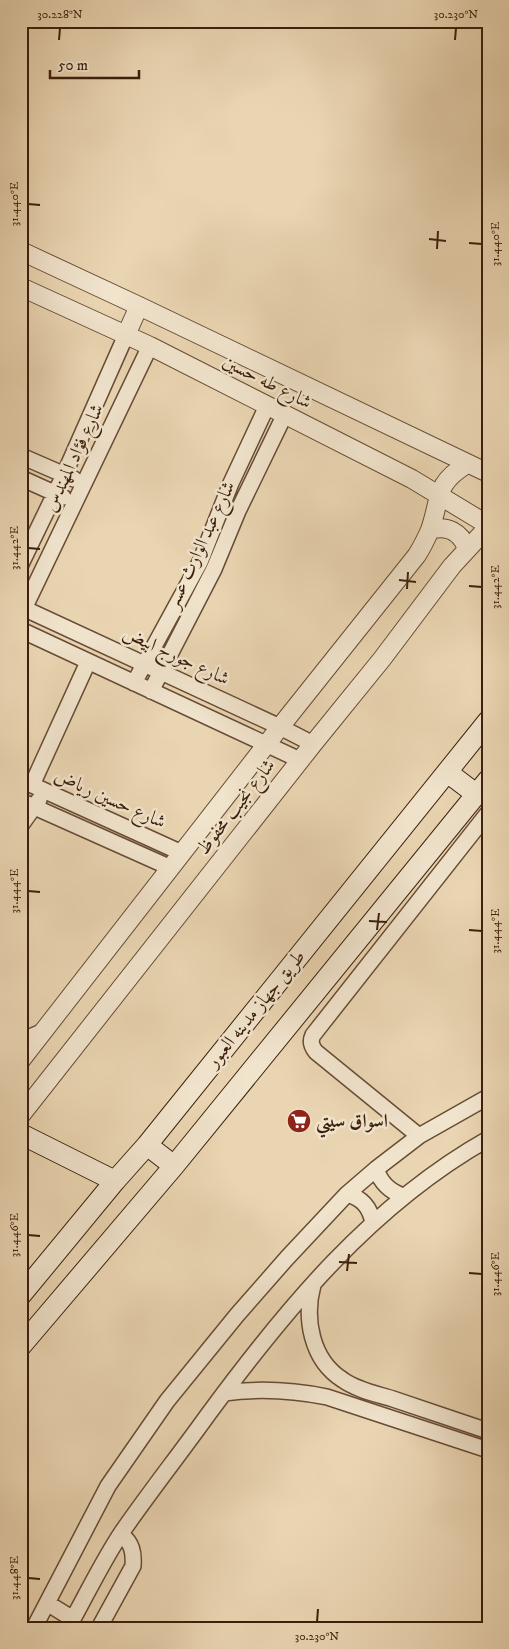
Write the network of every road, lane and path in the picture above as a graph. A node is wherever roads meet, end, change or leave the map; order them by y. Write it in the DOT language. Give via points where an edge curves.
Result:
graph roads {
  1 [pos="21,251"];
  2 [pos="21,286"];
  3 [pos="21,294"];
  4 [pos="41,296"];
  5 [pos="139,306"];
  6 [pos="126,335"];
  7 [pos="150,346"];
  8 [pos="267,406"];
  9 [pos="285,414"];
  10 [pos="21,456"];
  11 [pos="467,464"];
  12 [pos="488,473"];
  13 [pos="64,475"];
  14 [pos="21,478"];
  15 [pos="84,483"];
  16 [pos="55,494"];
  17 [pos="438,495"];
  18 [pos="75,503"];
  19 [pos="488,526"];
  20 [pos="430,530"];
  21 [pos="468,549"];
  22 [pos="21,564"];
  23 [pos="22,610"];
  24 [pos="21,630"];
  25 [pos="88,662"];
  26 [pos="145,664"];
  27 [pos="161,672"];
  28 [pos="134,683"];
  29 [pos="151,691"];
  30 [pos="488,721"];
  31 [pos="280,727"];
  32 [pos="267,744"];
  33 [pos="313,744"];
  34 [pos="300,760"];
  35 [pos="447,772"];
  36 [pos="29,785"];
  37 [pos="482,787"];
  38 [pos="28,804"];
  39 [pos="488,813"];
  40 [pos="21,825"];
  41 [pos="182,853"];
  42 [pos="171,868"];
  43 [pos="44,1031"];
  44 [pos="21,1041"];
  45 [pos="21,1060"];
  46 [pos="488,1097"];
  47 [pos="21,1116"];
  48 [pos="21,1134"];
  49 [pos="419,1136"];
  50 [pos="488,1139"];
  51 [pos="148,1145"];
  52 [pos="174,1166"];
  53 [pos="376,1169"];
  54 [pos="115,1181"];
  55 [pos="347,1194"];
  56 [pos="403,1196"];
  57 [pos="373,1223"];
  58 [pos="314,1282"];
  59 [pos="21,1295"];
  60 [pos="21,1346"];
  61 [pos="224,1393"];
  62 [pos="488,1431"];
  63 [pos="488,1450"];
  64 [pos="121,1534"];
  65 [pos="47,1603"];
  66 [pos="70,1624"];
  67 [pos="34,1628"];
  68 [pos="99,1628"];
  1 -- 5 [label="street, شارع طه حسين"];
  2 -- 4 [label="street, شارع طه حسين"];
  3 -- 4 [label="street"];
  4 -- 6 [label="street, شارع طه حسين"];
  5 -- 6 [label="street"];
  5 -- 11 [label="street, شارع طه حسين"];
  6 -- 7 [label="street, شارع طه حسين"];
  6 -- 13 [label="street, شارع فؤاد المهندس"];
  7 -- 8 [label="street, شارع طه حسين"];
  7 -- 15 [label="street, شارع فؤاد المهندس"];
  8 -- 9 [label="street, شارع طه حسين"];
  8 -- 26 [label="street, شارع عبد الوارث عسر" via="231,483 200,562"];
  9 -- 17 [label="street, شارع طه حسين"];
  9 -- 27 [label="street, شارع عبد الوارث عسر" via="211,576"];
  10 -- 13 [label="street"];
  11 -- 12 [label="street, شارع طه حسين"];
  11 -- 17 [label="street, شارع نجيب محفوظ" via="445,482"];
  13 -- 15 [label="street"];
  13 -- 16 [label="street, شارع فؤاد المهندس"];
  14 -- 16 [label="street"];
  15 -- 18 [label="street, شارع فؤاد المهندس"];
  16 -- 18 [label="street"];
  16 -- 22 [label="street, شارع فؤاد المهندس"];
  17 -- 19 [label="street, شارع طه حسين"];
  17 -- 20 [label="street, شارع نجيب محفوظ"];
  18 -- 23 [label="street, شارع فؤاد المهندس"];
  19 -- 21 [label="street, شارع نجيب محفوظ"];
  20 -- 21 [label="street" via="453,531"];
  20 -- 31 [label="street, شارع نجيب محفوظ" via="418,555"];
  21 -- 33 [label="street, شارع نجيب محفوظ"];
  23 -- 26 [label="street, شارع جورج ابيض"];
  24 -- 25 [label="street"];
  25 -- 28 [label="street"];
  25 -- 36 [label="street"];
  26 -- 27 [label="street, شارع جورج ابيض"];
  26 -- 28 [label="street, شارع عبد الوارث عسر"];
  27 -- 29 [label="street, شارع عبد الوارث عسر"];
  27 -- 31 [label="street, شارع جورج ابيض"];
  28 -- 29 [label="street"];
  29 -- 32 [label="street"];
  30 -- 35 [label="main road, طريق جهاز مدينه العبور"];
  31 -- 32 [label="street, شارع نجيب محفوظ"];
  31 -- 33 [label="street, شارع جورج ابيض"];
  32 -- 34 [label="street"];
  32 -- 41 [label="street, شارع نجيب محفوظ"];
  33 -- 34 [label="street, شارع نجيب محفوظ"];
  34 -- 47 [label="street, شارع نجيب محفوظ"];
  35 -- 37 [label="main road"];
  35 -- 51 [label="main road, طريق جهاز مدينه العبور"];
  36 -- 38 [label="street"];
  36 -- 41 [label="street, شارع حسين رياض"];
  37 -- 52 [label="main road, طريق جهاز مدينه العبور"];
  38 -- 40 [label="street"];
  38 -- 42 [label="street, شارع حسين رياض"];
  39 -- 49 [label="street" via="311,1039 316,1052"];
  41 -- 42 [label="street, شارع نجيب محفوظ"];
  42 -- 43 [label="street, شارع نجيب محفوظ"];
  43 -- 44 [label="street"];
  43 -- 45 [label="street, شارع نجيب محفوظ"];
  46 -- 49 [label="street"];
  48 -- 54 [label="main road"];
  49 -- 53 [label="street"];
  50 -- 56 [label="street" via="437,1170"];
  51 -- 52 [label="main road"];
  51 -- 54 [label="main road, طريق جهاز مدينه العبور"];
  52 -- 60 [label="main road, طريق جهاز مدينه العبور"];
  53 -- 55 [label="street"];
  53 -- 56 [label="street" via="386,1186"];
  54 -- 59 [label="main road, طريق جهاز مدينه العبور"];
  55 -- 57 [label="street" via="368,1207"];
  55 -- 65 [label="street" via="287,1258 167,1401 108,1486"];
  56 -- 57 [label="street"];
  57 -- 58 [label="street"];
  58 -- 61 [label="street"];
  58 -- 62 [label="street" via="308,1318 312,1336 318,1353 343,1381"];
  61 -- 63 [label="street" via="286,1390 320,1396"];
  61 -- 64 [label="street"];
  64 -- 66 [label="street"];
  64 -- 68 [label="street" via="132,1548 133,1566"];
  65 -- 66 [label="street"];
  65 -- 67 [label="street"];
}
